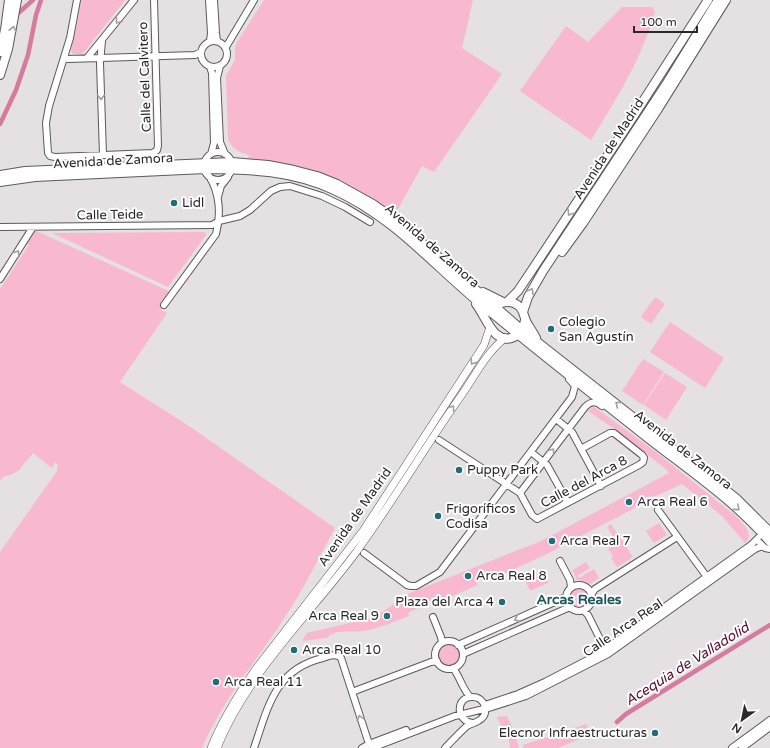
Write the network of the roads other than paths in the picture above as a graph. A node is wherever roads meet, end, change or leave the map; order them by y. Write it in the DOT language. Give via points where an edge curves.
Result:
graph roads {
  1 [pos="9,0"];
  2 [pos="77,0"];
  3 [pos="134,0"];
  4 [pos="154,0"];
  5 [pos="209,0"];
  6 [pos="214,0"];
  7 [pos="254,0"];
  8 [pos="705,0"];
  9 [pos="708,0"];
  10 [pos="718,0"];
  11 [pos="726,0"];
  12 [pos="17,4"];
  13 [pos="102,41"];
  14 [pos="210,41"];
  15 [pos="224,43"];
  16 [pos="3,49"];
  17 [pos="201,55"];
  18 [pos="155,56"];
  19 [pos="64,57"];
  20 [pos="87,58"];
  21 [pos="101,58"];
  22 [pos="668,63"];
  23 [pos="220,66"];
  24 [pos="210,67"];
  25 [pos="0,75"];
  26 [pos="103,155"];
  27 [pos="229,165"];
  28 [pos="208,166"];
  29 [pos="190,167"];
  30 [pos="25,171"];
  31 [pos="0,172"];
  32 [pos="0,175"];
  33 [pos="0,182"];
  34 [pos="290,186"];
  35 [pos="218,198"];
  36 [pos="219,221"];
  37 [pos="370,222"];
  38 [pos="0,227"];
  39 [pos="33,227"];
  40 [pos="438,262"];
  41 [pos="543,271"];
  42 [pos="0,279"];
  43 [pos="505,302"];
  44 [pos="164,305"];
  45 [pos="492,310"];
  46 [pos="524,316"];
  47 [pos="490,326"];
  48 [pos="520,332"];
  49 [pos="506,338"];
  50 [pos="538,342"];
  51 [pos="556,366"];
  52 [pos="556,419"];
  53 [pos="439,427"];
  54 [pos="568,429"];
  55 [pos="645,435"];
  56 [pos="439,440"];
  57 [pos="424,449"];
  58 [pos="582,449"];
  59 [pos="531,452"];
  60 [pos="543,462"];
  61 [pos="507,484"];
  62 [pos="601,486"];
  63 [pos="520,493"];
  64 [pos="561,507"];
  65 [pos="658,510"];
  66 [pos="765,531"];
  67 [pos="677,537"];
  68 [pos="770,542"];
  69 [pos="762,546"];
  70 [pos="770,549"];
  71 [pos="364,553"];
  72 [pos="560,561"];
  73 [pos="707,577"];
  74 [pos="572,584"];
  75 [pos="592,590"];
  76 [pos="566,598"];
  77 [pos="570,607"];
  78 [pos="586,611"];
  79 [pos="433,617"];
  80 [pos="443,641"];
  81 [pos="458,645"];
  82 [pos="607,652"];
  83 [pos="463,654"];
  84 [pos="434,660"];
  85 [pos="456,669"];
  86 [pos="352,692"];
  87 [pos="467,696"];
  88 [pos="485,707"];
  89 [pos="228,712"];
  90 [pos="460,713"];
  91 [pos="770,720"];
  92 [pos="469,724"];
  93 [pos="770,727"];
  94 [pos="370,746"];
  95 [pos="207,748"];
  96 [pos="211,748"];
  97 [pos="217,748"];
  98 [pos="254,748"];
  99 [pos="362,748"];
  100 [pos="445,748"];
  101 [pos="732,748"];
  102 [pos="742,748"];
  1 -- 16 [label="highway"];
  2 -- 19 [label="street"];
  3 -- 13 [label="street, one-way"];
  4 -- 18 [label="street, Calle del Calvitero"];
  5 -- 14 [label="street"];
  6 -- 15 [label="street" via="216,33"];
  7 -- 15 [label="street"];
  8 -- 22 [label="highway"];
  9 -- 22 [label="highway, Avenida de Madrid"];
  10 -- 41 [label="highway, Avenida de Madrid" via="665,86"];
  11 -- 41 [label="highway" via="583,223 551,266"];
  16 -- 12 [label="highway, one-way"];
  13 -- 20 [label="street"];
  13 -- 21 [label="street"];
  14 -- 15 [label="street"];
  14 -- 17 [label="street" via="203,46"];
  15 -- 23 [label="street" via="228,52 227,58"];
  16 -- 25 [label="highway"];
  17 -- 18 [label="street"];
  17 -- 24 [label="street" via="204,63"];
  18 -- 21 [label="street"];
  18 -- 26 [label="street, Calle del Calvitero" via="158,146 156,152"];
  19 -- 20 [label="street"];
  19 -- 26 [label="street" via="47,115 48,153 55,157"];
  20 -- 21 [label="street"];
  21 -- 26 [label="street, one-way"];
  22 -- 43 [label="highway, Avenida de Madrid, one-way" via="518,291"];
  23 -- 24 [label="street"];
  23 -- 27 [label="street" via="217,78 220,142"];
  24 -- 28 [label="street" via="214,143"];
  27 -- 28 [label="highway, Avenida de Zamora"];
  27 -- 28 [label="street" via="219,180"];
  27 -- 35 [label="street"];
  27 -- 40 [label="highway, Avenida de Zamora" via="294,170 317,176 358,195 392,218"];
  28 -- 29 [label="highway"];
  28 -- 29 [label="highway, Avenida de Zamora"];
  28 -- 35 [label="street"];
  29 -- 30 [label="highway, Avenida de Zamora"];
  29 -- 33 [label="highway, Avenida de Zamora" via="35,177"];
  30 -- 31 [label="highway"];
  30 -- 32 [label="highway, Avenida de Zamora"];
  34 -- 36 [label="street, Calle Teide" via="271,191 240,216"];
  34 -- 37 [label="street, Avenida de Zamora" via="322,196"];
  35 -- 36 [label="street"];
  36 -- 39 [label="street, Calle Teide" via="212,225"];
  36 -- 44 [label="street" via="216,234"];
  38 -- 39 [label="street, Calle Teide"];
  42 -- 39 [label="street, one-way"];
  40 -- 43 [label="highway" via="456,270 487,295"];
  40 -- 45 [label="highway, Avenida de Zamora"];
  40 -- 47 [label="highway" via="451,282 477,305"];
  46 -- 41 [label="highway, Avenida de Madrid, one-way" via="528,297"];
  43 -- 45 [label="highway, Avenida de Madrid"];
  43 -- 46 [label="highway" via="519,306"];
  45 -- 47 [label="highway"];
  45 -- 48 [label="highway, Avenida de Zamora"];
  46 -- 48 [label="highway, Avenida de Madrid"];
  46 -- 50 [label="highway"];
  47 -- 49 [label="highway" via="497,336"];
  47 -- 89 [label="main road, Avenida de Madrid, one-way" via="484,345 364,531 255,670"];
  48 -- 49 [label="highway"];
  48 -- 50 [label="highway, Avenida de Zamora"];
  48 -- 51 [label="highway, Avenida de Zamora"];
  53 -- 49 [label="main road, Avenida de Madrid, one-way" via="493,350"];
  66 -- 50 [label="highway, Avenida de Zamora, one-way" via="738,499"];
  51 -- 52 [label="street" via="575,386 572,397"];
  51 -- 55 [label="highway, Avenida de Zamora"];
  52 -- 54 [label="street"];
  52 -- 59 [label="street"];
  53 -- 56 [label="street"];
  53 -- 57 [label="main road, Avenida de Madrid"];
  54 -- 55 [label="street" via="585,407 593,402"];
  54 -- 58 [label="street"];
  60 -- 54 [label="street, one-way"];
  55 -- 66 [label="highway, Avenida de Zamora, one-way"];
  56 -- 57 [label="street"];
  56 -- 61 [label="street, Calle del Arca 8"];
  57 -- 97 [label="main road, Avenida de Madrid" via="356,552 252,684 235,710"];
  58 -- 62 [label="street"];
  58 -- 62 [label="street, Calle del Arca 8" via="614,433 644,458 643,462"];
  59 -- 60 [label="street"];
  59 -- 61 [label="street"];
  60 -- 63 [label="street"];
  60 -- 64 [label="street" via="567,501"];
  61 -- 63 [label="street, Calle del Arca 8"];
  61 -- 71 [label="street" via="440,572 416,586 407,585"];
  62 -- 64 [label="street, Calle del Arca 8"];
  63 -- 64 [label="street, Calle del Arca 8" via="534,518 537,519"];
  65 -- 67 [label="street"];
  66 -- 68 [label="highway, Avenida de Zamora"];
  66 -- 69 [label="street"];
  66 -- 73 [label="street, Calle Arca Real" via="751,545"];
  67 -- 73 [label="street"];
  67 -- 75 [label="street"];
  69 -- 70 [label="street"];
  69 -- 82 [label="street, Calle Arca Real"];
  72 -- 74 [label="street"];
  73 -- 82 [label="street, Calle Arca Real"];
  74 -- 75 [label="street" via="581,584"];
  74 -- 76 [label="street"];
  75 -- 78 [label="street" via="592,602"];
  76 -- 77 [label="street"];
  76 -- 81 [label="street, one-way"];
  77 -- 78 [label="street"];
  77 -- 83 [label="street"];
  78 -- 82 [label="street"];
  79 -- 80 [label="street"];
  80 -- 81 [label="street"];
  80 -- 84 [label="street" via="437,648"];
  81 -- 83 [label="street"];
  82 -- 88 [label="street, Calle Arca Real" via="534,693"];
  83 -- 85 [label="street" via="462,661"];
  84 -- 85 [label="street" via="444,668"];
  84 -- 86 [label="street"];
  85 -- 87 [label="street"];
  94 -- 86 [label="street, one-way"];
  86 -- 98 [label="street" via="339,656 318,659 298,667 271,698"];
  87 -- 88 [label="street" via="478,698"];
  87 -- 90 [label="street" via="461,704"];
  88 -- 90 [label="street, Calle Arca Real"];
  88 -- 92 [label="street, Calle Arca Real" via="481,719"];
  89 -- 95 [label="main road, Avenida de Madrid" via="217,726"];
  89 -- 96 [label="main road, Avenida de Madrid"];
  90 -- 92 [label="street"];
  90 -- 94 [label="street, Calle Arca Real"];
  91 -- 101 [label="street"];
  92 -- 100 [label="street, Calle Arca Real"];
  93 -- 102 [label="street"];
  94 -- 99 [label="street, Calle Arca Real"];
}
